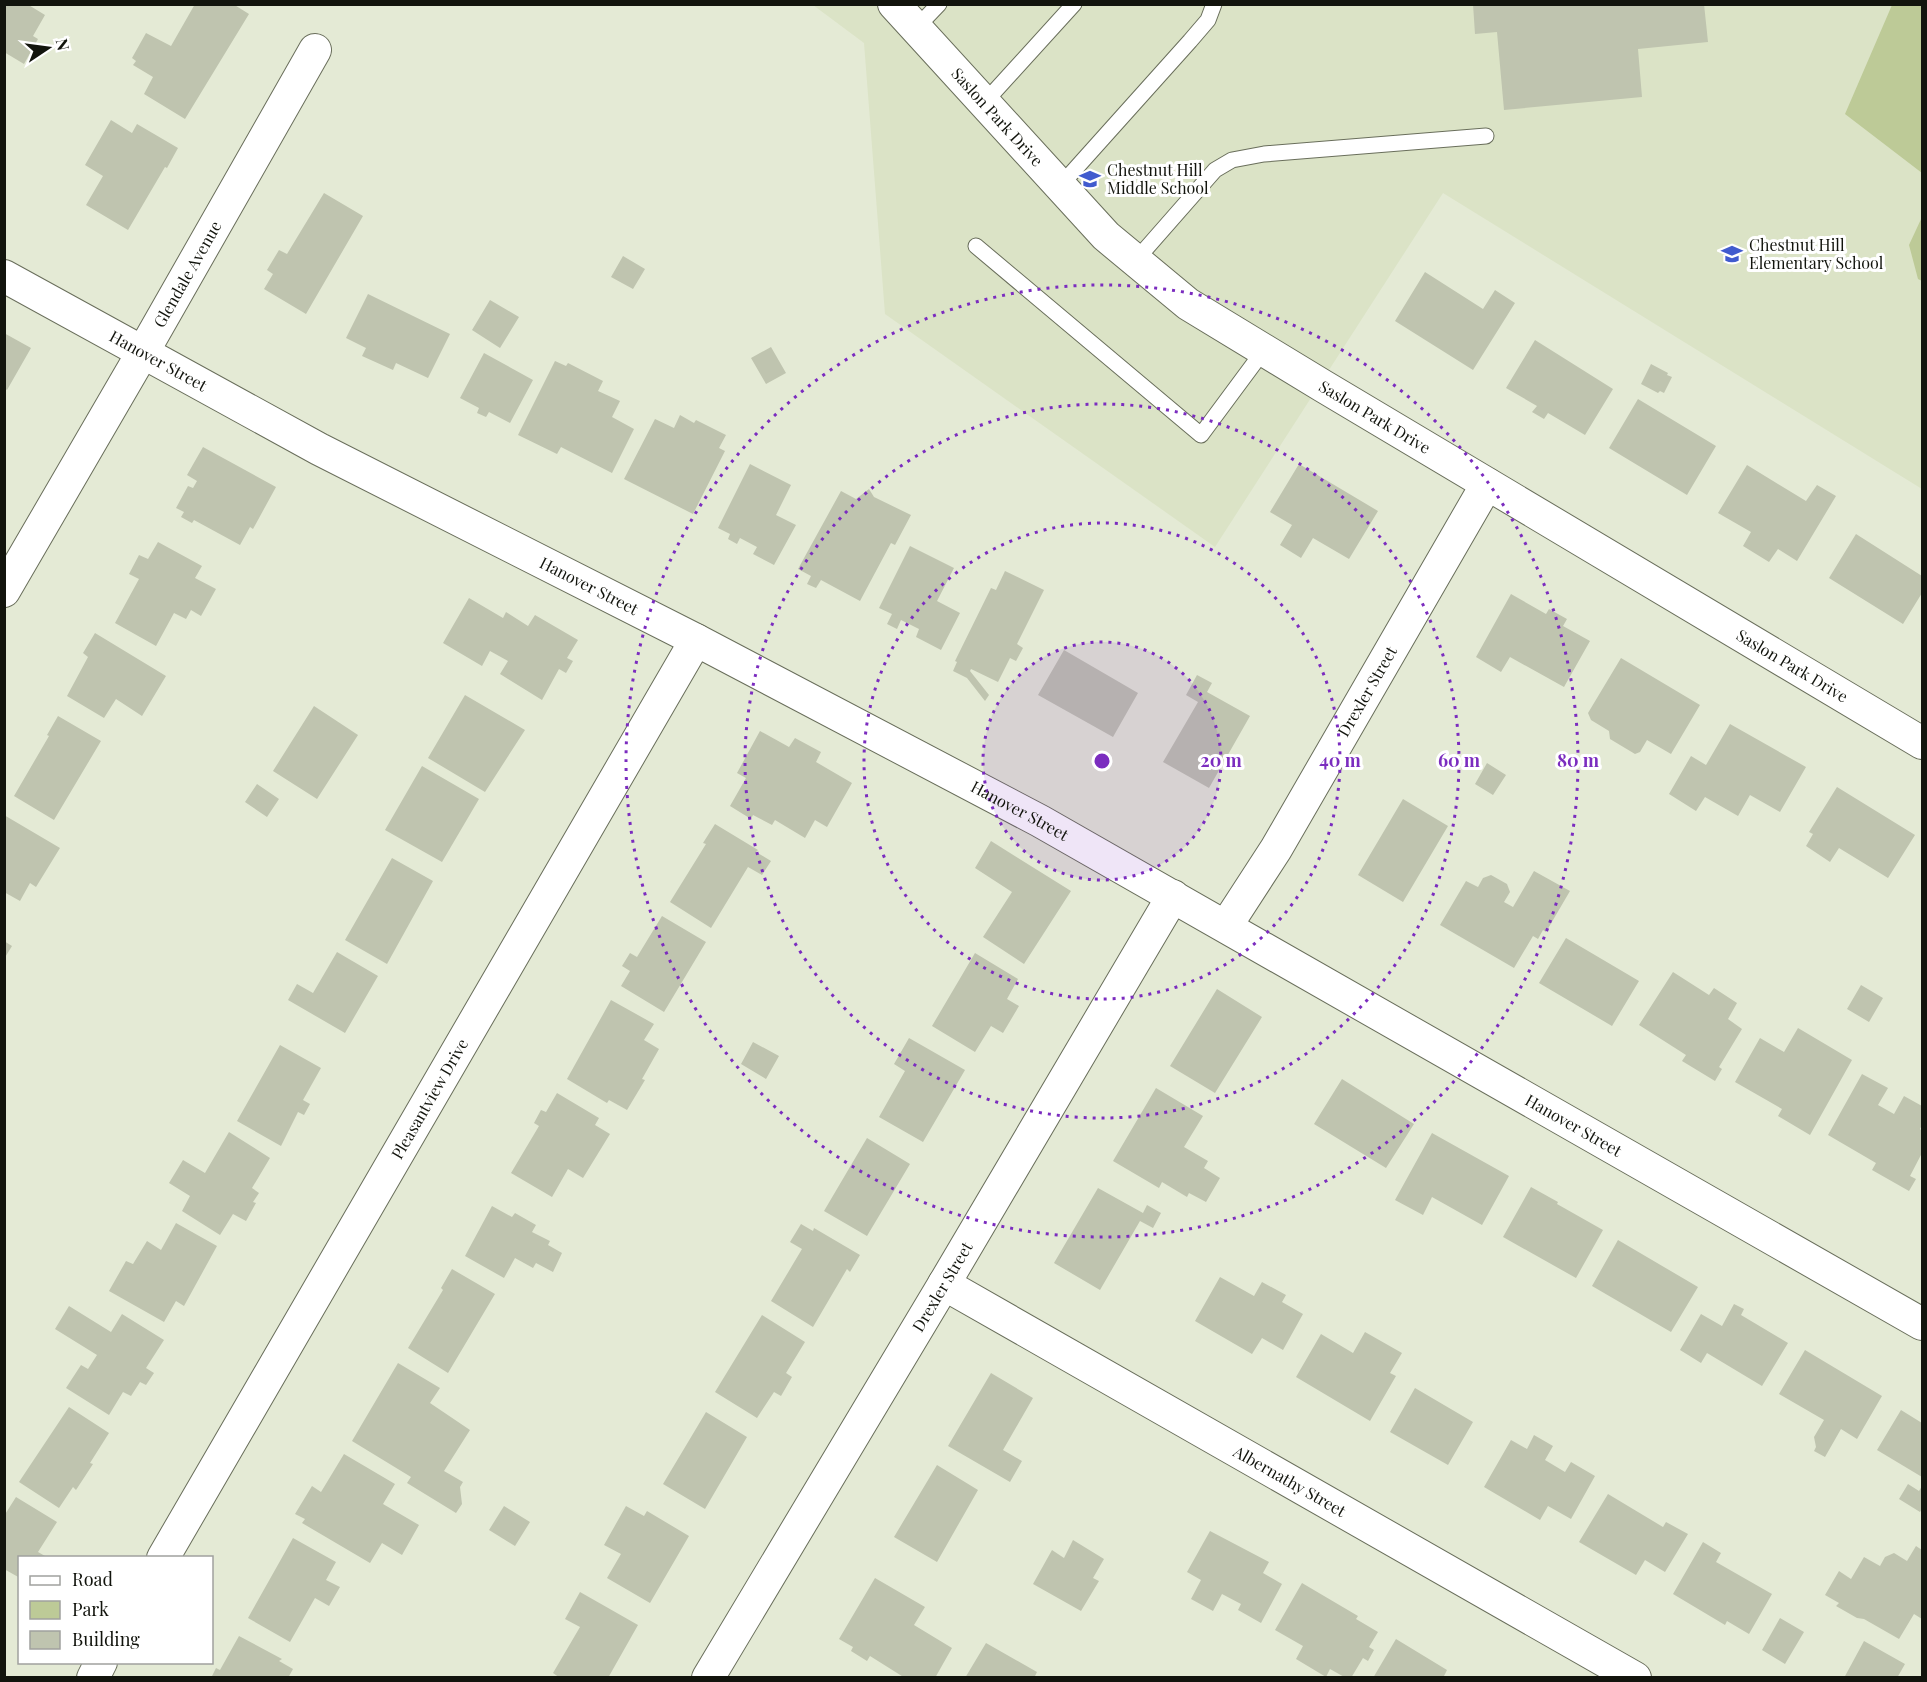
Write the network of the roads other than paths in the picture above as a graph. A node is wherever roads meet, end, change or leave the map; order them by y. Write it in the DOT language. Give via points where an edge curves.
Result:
graph roads {
  1 [pos="894,4"];
  2 [pos="939,4"];
  3 [pos="1074,4"];
  4 [pos="1214,4"];
  5 [pos="916,28"];
  6 [pos="315,50"];
  7 [pos="984,103"];
  8 [pos="1486,136"];
  9 [pos="1060,186"];
  10 [pos="976,246"];
  11 [pos="1136,260"];
  12 [pos="4,276"];
  13 [pos="1264,350"];
  14 [pos="143,352"];
  15 [pos="1487,484"];
  16 [pos="4,591"];
  17 [pos="696,640"];
  18 [pos="1923,743"];
  19 [pos="1173,896"];
  20 [pos="1226,926"];
  21 [pos="944,1284"];
  22 [pos="1923,1324"];
  23 [pos="164,1556"];
  24 [pos="711,1676"];
  25 [pos="1635,1677"];
  1 -- 5 [label="street, Saslon Park Drive"];
  2 -- 5 [label="lane"];
  3 -- 7 [label="lane"];
  4 -- 9 [label="lane" via="1208,20"];
  5 -- 7 [label="street, Saslon Park Drive"];
  6 -- 14 [label="street, Glendale Avenue"];
  7 -- 9 [label="street, Saslon Park Drive"];
  8 -- 11 [label="lane" via="1232,160 1215,170"];
  9 -- 11 [label="street, Saslon Park Drive" via="1106,236"];
  10 -- 13 [label="lane" via="1201,435"];
  11 -- 13 [label="street, Saslon Park Drive" via="1188,304"];
  12 -- 14 [label="street, Hanover Street"];
  13 -- 15 [label="street, Saslon Park Drive"];
  14 -- 16 [label="street, Glendale Avenue"];
  14 -- 17 [label="street, Hanover Street" via="319,449"];
  15 -- 18 [label="street, Saslon Park Drive"];
  15 -- 20 [label="street, Drexler Street" via="1275,849"];
  17 -- 19 [label="street, Hanover Street" via="1040,821"];
  17 -- 23 [label="street, Pleasantview Drive"];
  19 -- 20 [label="street, Hanover Street"];
  19 -- 21 [label="street, Drexler Street"];
  20 -- 22 [label="street, Hanover Street"];
  21 -- 24 [label="street, Drexler Street"];
  21 -- 25 [label="street, Albernathy Street"];
}
